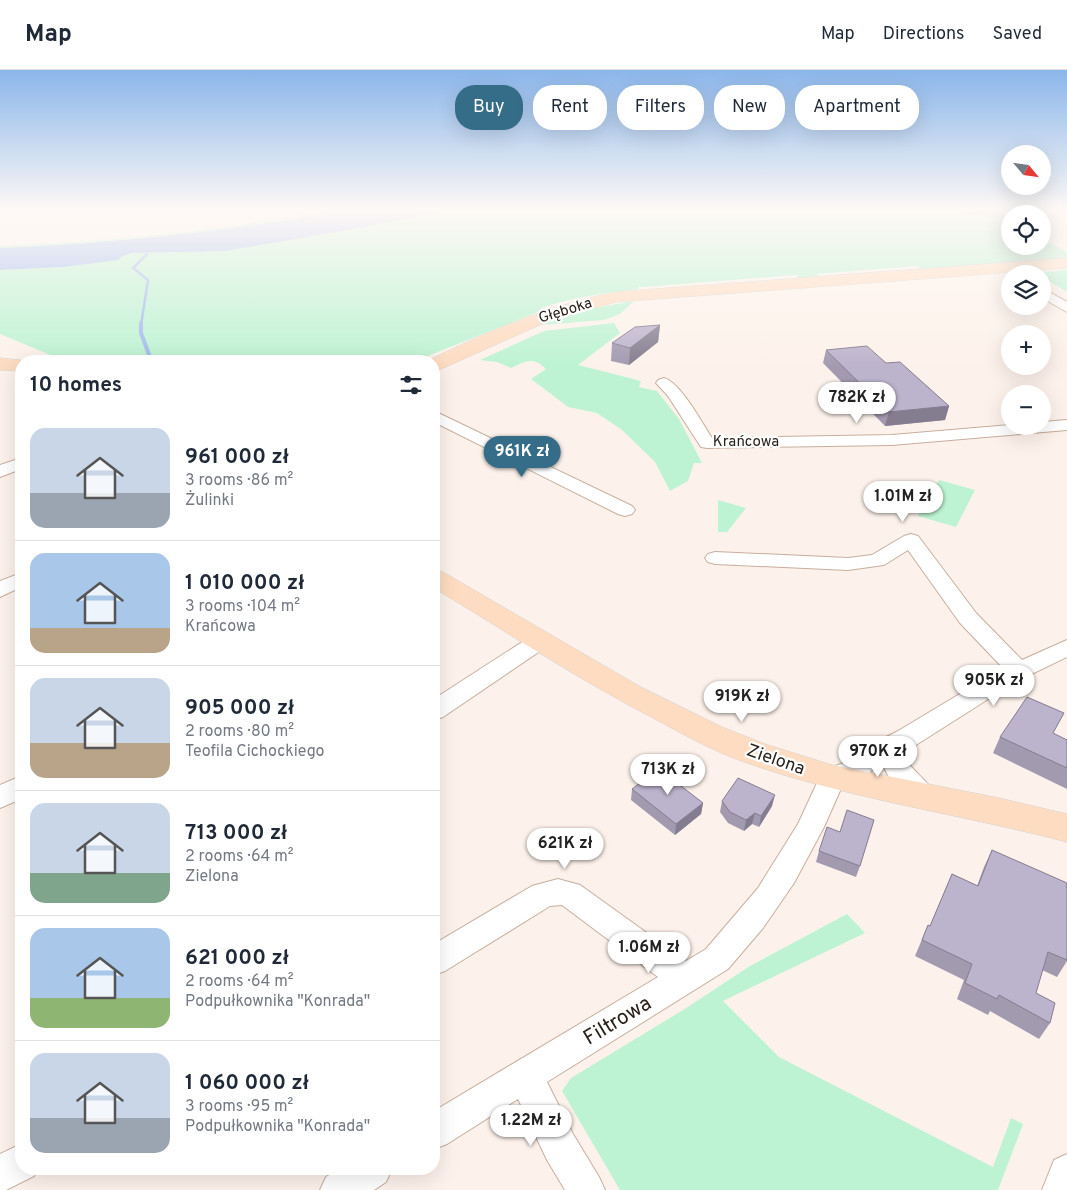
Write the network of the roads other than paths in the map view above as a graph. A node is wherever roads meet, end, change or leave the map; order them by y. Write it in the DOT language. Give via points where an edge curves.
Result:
graph roads {
  1 [pos="1065,263"];
  2 [pos="1051,265"];
  3 [pos="1001,272"];
  4 [pos="1051,298"];
  5 [pos="1067,308"];
  6 [pos="440,362"];
  7 [pos="0,364"];
  8 [pos="15,365"];
  9 [pos="664,383"];
  10 [pos="440,419"];
  11 [pos="1067,425"];
  12 [pos="15,466"];
  13 [pos="0,472"];
  14 [pos="625,510"];
  15 [pos="716,558"];
  16 [pos="440,580"];
  17 [pos="15,582"];
  18 [pos="0,590"];
  19 [pos="541,640"];
  20 [pos="1067,648"];
  21 [pos="1019,671"];
  22 [pos="440,707"];
  23 [pos="906,738"];
  24 [pos="832,777"];
  25 [pos="15,789"];
  26 [pos="922,795"];
  27 [pos="0,798"];
  28 [pos="1067,828"];
  29 [pos="440,958"];
  30 [pos="686,979"];
  31 [pos="525,1076"];
  32 [pos="440,1127"];
  33 [pos="15,1166"];
  34 [pos="1067,1173"];
  35 [pos="0,1174"];
  36 [pos="363,1175"];
  37 [pos="338,1190"];
  38 [pos="586,1190"];
  39 [pos="1061,1190"];
  1 -- 2 [label="main road, Głęboka"];
  3 -- 6 [label="main road, Głęboka" via="606,299 540,317"];
  4 -- 5 [label="street"];
  7 -- 8 [label="main road"];
  9 -- 11 [label="street, Krańcowa" via="707,443 892,440"];
  10 -- 14 [label="street"];
  12 -- 13 [label="street"];
  15 -- 21 [label="street" via="848,564 876,561 911,540 968,618"];
  16 -- 19 [label="main road, Zielona"];
  17 -- 18 [label="street"];
  19 -- 22 [label="street"];
  19 -- 24 [label="main road, Zielona" via="629,693 711,735 762,756"];
  20 -- 21 [label="street"];
  21 -- 23 [label="street"];
  23 -- 24 [label="street" via="856,769"];
  23 -- 26 [label="street" via="895,764"];
  24 -- 26 [label="main road, Zielona"];
  24 -- 30 [label="street, Filtrowa" via="806,837 744,931 717,959"];
  25 -- 27 [label="street"];
  26 -- 28 [label="main road, Zielona"];
  29 -- 30 [label="street" via="542,895 558,892 569,894"];
  30 -- 31 [label="street, Filtrowa"];
  31 -- 32 [label="street, Filtrowa"];
  31 -- 38 [label="street" via="560,1148"];
  33 -- 35 [label="street"];
  34 -- 39 [label="street"];
  36 -- 37 [label="street"];
}
